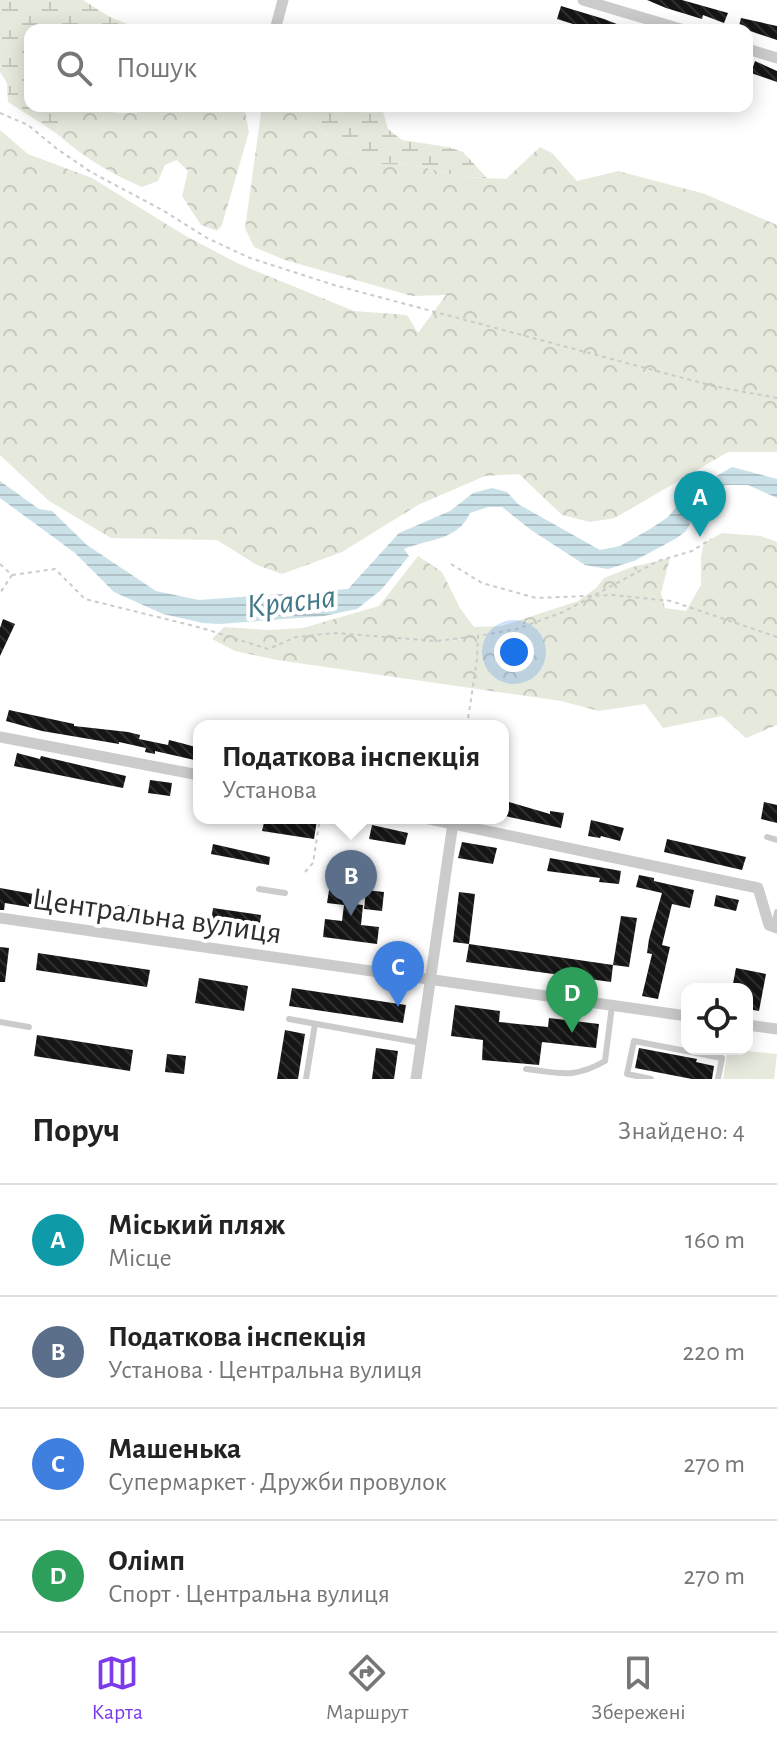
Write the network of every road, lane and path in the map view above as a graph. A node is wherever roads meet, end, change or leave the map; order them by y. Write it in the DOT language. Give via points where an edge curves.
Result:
graph roads {
  1 [pos="283,0"];
  2 [pos="583,0"];
  3 [pos="277,24"];
  4 [pos="664,24"];
  5 [pos="753,51"];
  6 [pos="777,58"];
  7 [pos="0,113"];
  8 [pos="777,398"];
  9 [pos="711,539"];
  10 [pos="0,564"];
  11 [pos="451,564"];
  12 [pos="12,575"];
  13 [pos="0,593"];
  14 [pos="478,636"];
  15 [pos="777,637"];
  16 [pos="468,720"];
  17 [pos="0,737"];
  18 [pos="193,774"];
  19 [pos="319,824"];
  20 [pos="453,824"];
  21 [pos="458,824"];
  22 [pos="767,837"];
  23 [pos="777,840"];
  24 [pos="305,872"];
  25 [pos="259,889"];
  26 [pos="285,893"];
  27 [pos="777,912"];
  28 [pos="0,918"];
  29 [pos="776,927"];
  30 [pos="432,981"];
  31 [pos="612,1006"];
  32 [pos="681,1015"];
  33 [pos="289,1019"];
  34 [pos="0,1022"];
  35 [pos="315,1024"];
  36 [pos="753,1026"];
  37 [pos="29,1027"];
  38 [pos="777,1029"];
  39 [pos="422,1043"];
  40 [pos="526,1069"];
  41 [pos="306,1079"];
  42 [pos="416,1079"];
  43 [pos="651,1079"];
  44 [pos="718,1079"];
  1 -- 3 [label="street"];
  2 -- 4 [label="street"];
  5 -- 6 [label="street"];
  7 -- 8 [label="path" via="28,125 91,172 250,258 713,386"];
  9 -- 14 [label="path" via="563,612"];
  10 -- 12 [label="path"];
  11 -- 15 [label="path" via="482,583 536,598 612,595 671,601"];
  12 -- 13 [label="path"];
  12 -- 14 [label="path" via="55,569 85,599 268,649 296,637 335,633 436,641"];
  14 -- 16 [label="path"];
  17 -- 18 [label="street"];
  19 -- 24 [label="path" via="313,863"];
  20 -- 30 [label="street"];
  21 -- 29 [label="street" via="758,888 769,925"];
  22 -- 23 [label="lane"];
  25 -- 26 [label="lane"];
  27 -- 29 [label="lane"];
  28 -- 30 [label="street, Центральна вулиця"];
  30 -- 31 [label="street, Центральна вулиця"];
  30 -- 39 [label="street"];
  31 -- 32 [label="street, Центральна вулиця"];
  31 -- 40 [label="lane" via="605,1061 575,1075"];
  33 -- 35 [label="lane"];
  34 -- 37 [label="lane"];
  35 -- 39 [label="lane"];
  35 -- 41 [label="lane"];
  36 -- 38 [label="street"];
  39 -- 42 [label="street"];
  43 -- 44 [label="lane" via="627,1074 634,1041 722,1058"];
}
